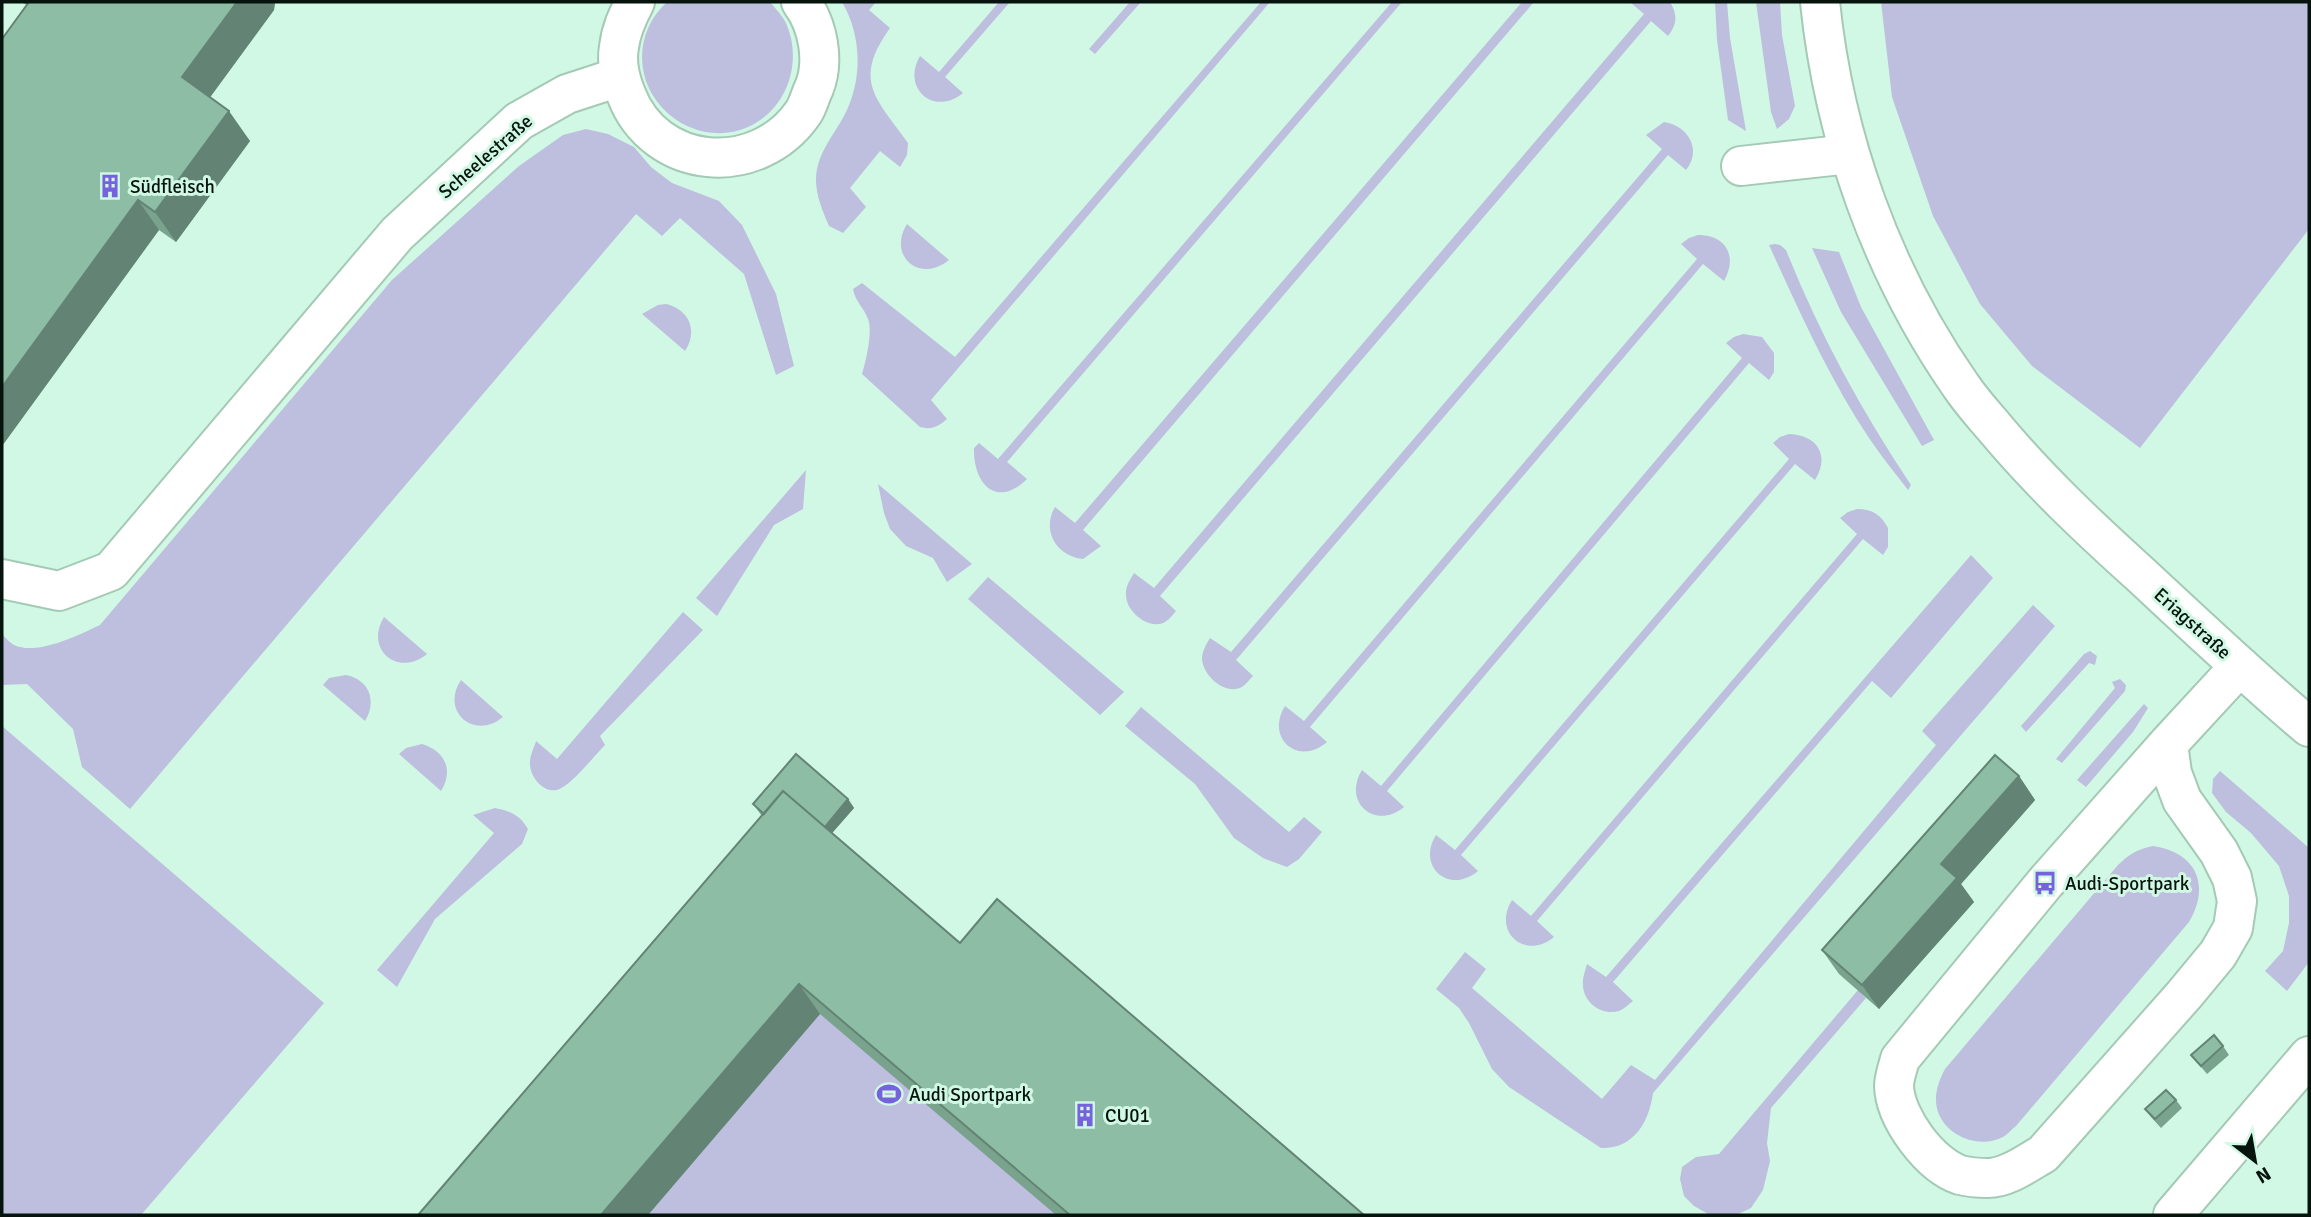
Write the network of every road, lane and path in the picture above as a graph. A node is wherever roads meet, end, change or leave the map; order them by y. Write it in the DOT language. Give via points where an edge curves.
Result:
graph roads {
  1 [pos="635,2"];
  2 [pos="801,2"];
  3 [pos="1820,2"];
  4 [pos="620,76"];
  5 [pos="1850,154"];
  6 [pos="1741,166"];
  7 [pos="2,579"];
  8 [pos="2240,666"];
  9 [pos="2309,727"];
  10 [pos="2168,744"];
  11 [pos="2309,1056"];
  12 [pos="2173,1215"];
  1 -- 4 [label="street" via="618,49"];
  2 -- 4 [label="street" via="819,45 817,80 804,111 789,129 750,153 716,159 683,152 653,135 631,108"];
  3 -- 5 [label="street, Eriagstraße"];
  4 -- 7 [label="street, Scheelestraße" via="566,94 519,121 397,234 111,571 59,591"];
  5 -- 6 [label="street"];
  5 -- 8 [label="street, Eriagstraße" via="1877,236 1923,327 1961,388 2078,518"];
  8 -- 9 [label="street, Eriagstraße"];
  8 -- 10 [label="street"];
  10 -- 10 [label="street" via="2045,883 1900,1059 1894,1086 1902,1113 1917,1142 1959,1175 1990,1178 2018,1169 2042,1154 2184,995 2233,928 2237,901 2231,878 2219,852 2182,800"];
  11 -- 12 [label="street"];
}
